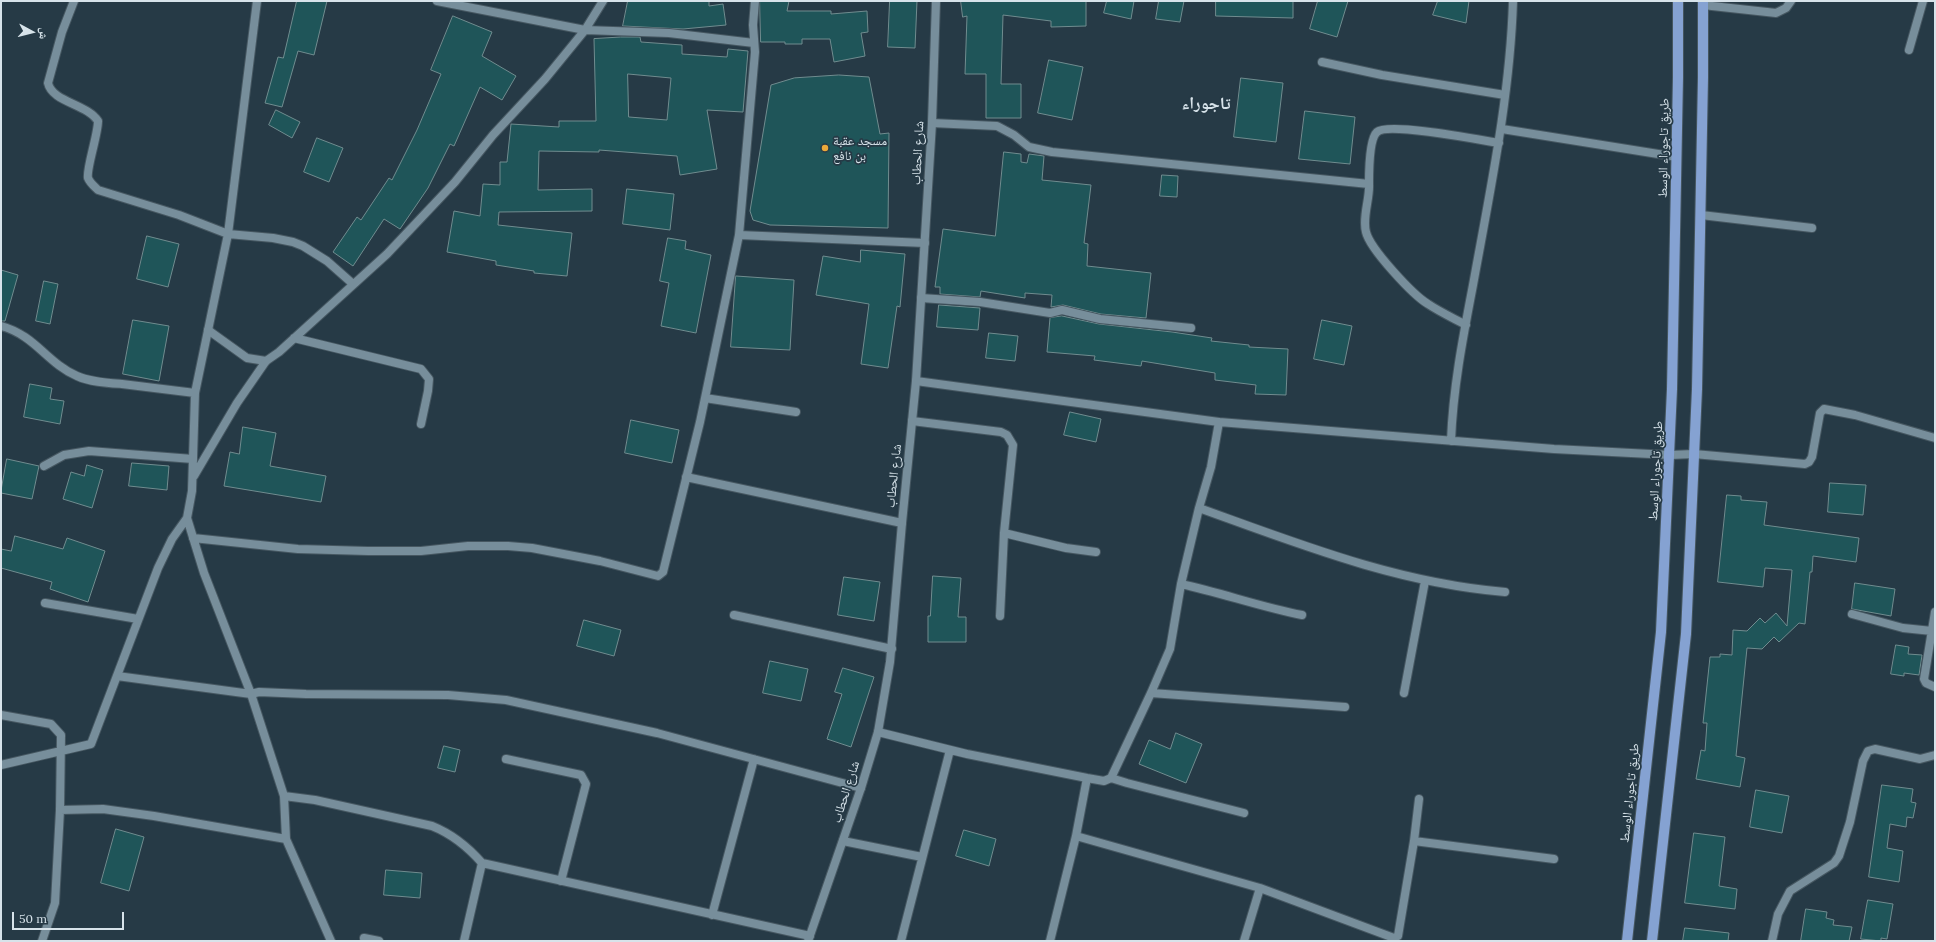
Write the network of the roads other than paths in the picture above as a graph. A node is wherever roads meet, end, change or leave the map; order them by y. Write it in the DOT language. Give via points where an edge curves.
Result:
graph roads {
  1 [pos="74,1"];
  2 [pos="257,1"];
  3 [pos="437,1"];
  4 [pos="603,1"];
  5 [pos="755,1"];
  6 [pos="936,1"];
  7 [pos="1513,1"];
  8 [pos="1678,1"];
  9 [pos="1791,1"];
  10 [pos="1923,1"];
  11 [pos="1703,3"];
  12 [pos="585,30"];
  13 [pos="754,43"];
  14 [pos="1909,50"];
  15 [pos="1322,62"];
  16 [pos="1505,95"];
  17 [pos="932,123"];
  18 [pos="1502,129"];
  19 [pos="1499,143"];
  20 [pos="1677,157"];
  21 [pos="1369,184"];
  22 [pos="1701,215"];
  23 [pos="1812,228"];
  24 [pos="228,234"];
  25 [pos="739,235"];
  26 [pos="925,242"];
  27 [pos="353,284"];
  28 [pos="921,298"];
  29 [pos="1466,325"];
  30 [pos="1,326"];
  31 [pos="1191,328"];
  32 [pos="208,330"];
  33 [pos="294,338"];
  34 [pos="266,361"];
  35 [pos="916,381"];
  36 [pos="195,393"];
  37 [pos="705,398"];
  38 [pos="796,412"];
  39 [pos="912,421"];
  40 [pos="1219,422"];
  41 [pos="421,424"];
  42 [pos="1935,438"];
  43 [pos="1451,441"];
  44 [pos="1694,454"];
  45 [pos="1670,455"];
  46 [pos="193,459"];
  47 [pos="44,466"];
  48 [pos="686,477"];
  49 [pos="193,478"];
  50 [pos="1199,508"];
  51 [pos="187,518"];
  52 [pos="902,523"];
  53 [pos="1004,534"];
  54 [pos="193,538"];
  55 [pos="1096,552"];
  56 [pos="1425,581"];
  57 [pos="1181,584"];
  58 [pos="1505,592"];
  59 [pos="45,603"];
  60 [pos="1935,612"];
  61 [pos="1852,614"];
  62 [pos="734,615"];
  63 [pos="1000,616"];
  64 [pos="1302,616"];
  65 [pos="138,619"];
  66 [pos="1932,631"];
  67 [pos="892,648"];
  68 [pos="117,676"];
  69 [pos="1935,687"];
  70 [pos="1151,693"];
  71 [pos="1404,693"];
  72 [pos="251,694"];
  73 [pos="1345,707"];
  74 [pos="1,715"];
  75 [pos="878,732"];
  76 [pos="950,750"];
  77 [pos="60,752"];
  78 [pos="1935,755"];
  79 [pos="506,759"];
  80 [pos="754,759"];
  81 [pos="1,766"];
  82 [pos="1087,778"];
  83 [pos="1111,778"];
  84 [pos="861,788"];
  85 [pos="284,796"];
  86 [pos="1419,799"];
  87 [pos="60,810"];
  88 [pos="1244,813"];
  89 [pos="1076,836"];
  90 [pos="286,839"];
  91 [pos="843,841"];
  92 [pos="1414,841"];
  93 [pos="922,857"];
  94 [pos="1554,860"];
  95 [pos="482,863"];
  96 [pos="561,881"];
  97 [pos="1260,888"];
  98 [pos="712,915"];
  99 [pos="364,938"];
  100 [pos="809,939"];
  101 [pos="42,941"];
  102 [pos="331,941"];
  103 [pos="379,941"];
  104 [pos="464,941"];
  105 [pos="901,941"];
  106 [pos="1050,941"];
  107 [pos="1244,941"];
  108 [pos="1627,941"];
  109 [pos="1652,941"];
  110 [pos="1772,941"];
  1 -- 24 [label="street" via="48,82 56,95 89,112 98,121 98,132 88,173 92,184 98,190 179,215"];
  2 -- 24 [label="street"];
  3 -- 12 [label="street"];
  4 -- 12 [label="street"];
  5 -- 13 [label="street"];
  6 -- 17 [label="street, شارع الحطاب"];
  7 -- 16 [label="street" via="1512,40"];
  8 -- 20 [label="main road, طريق تاجوراء الوسط"];
  9 -- 11 [label="street" via="1786,8 1776,13"];
  10 -- 14 [label="street"];
  11 -- 22 [label="main road"];
  12 -- 13 [label="street" via="668,33"];
  12 -- 27 [label="street" via="455,182 387,254"];
  13 -- 25 [label="street"];
  15 -- 16 [label="street" via="1382,75"];
  16 -- 18 [label="street"];
  17 -- 21 [label="street" via="996,126 1014,135 1032,149 1052,152"];
  17 -- 26 [label="street, شارع الحطاب"];
  18 -- 19 [label="street"];
  18 -- 20 [label="street"];
  19 -- 21 [label="street" via="1417,130 1383,129 1376,132 1374,138 1369,163"];
  19 -- 29 [label="street"];
  20 -- 45 [label="main road, طريق تاجوراء الوسط"];
  21 -- 29 [label="street" via="1365,226 1370,242 1405,284 1427,304"];
  22 -- 23 [label="street"];
  22 -- 44 [label="main road"];
  24 -- 27 [label="street" via="293,242 327,261"];
  24 -- 32 [label="street"];
  25 -- 26 [label="street"];
  25 -- 37 [label="street"];
  26 -- 28 [label="street, شارع الحطاب"];
  27 -- 33 [label="street"];
  28 -- 31 [label="street" via="980,302 1050,312 1062,310 1100,319"];
  28 -- 35 [label="street, شارع الحطاب"];
  29 -- 43 [label="street" via="1453,405"];
  30 -- 36 [label="street" via="14,330 38,345 61,367 78,377"];
  32 -- 34 [label="street" via="248,358"];
  32 -- 36 [label="street"];
  33 -- 34 [label="street"];
  33 -- 41 [label="street" via="421,369 429,380"];
  34 -- 49 [label="street" via="237,403"];
  35 -- 39 [label="street, شارع الحطاب"];
  35 -- 40 [label="street"];
  36 -- 46 [label="street"];
  37 -- 38 [label="street"];
  37 -- 48 [label="street"];
  39 -- 52 [label="street, شارع الحطاب"];
  39 -- 53 [label="street" via="1001,432 1007,435 1013,445"];
  40 -- 43 [label="street"];
  40 -- 50 [label="street" via="1211,466"];
  42 -- 44 [label="street" via="1824,408 1820,413 1812,457 1805,464"];
  43 -- 45 [label="street"];
  44 -- 45 [label="street"];
  44 -- 109 [label="main road" via="1686,634"];
  45 -- 108 [label="main road, طريق تاجوراء الوسط" via="1660,632"];
  46 -- 47 [label="street" via="89,452 64,454"];
  46 -- 49 [label="street"];
  48 -- 52 [label="street"];
  48 -- 54 [label="street" via="663,572 658,576 600,561 508,546 468,546 421,551 361,551 298,549"];
  49 -- 51 [label="street"];
  50 -- 56 [label="street" via="1332,555"];
  50 -- 57 [label="street"];
  51 -- 54 [label="street"];
  51 -- 65 [label="street" via="172,539"];
  52 -- 67 [label="street, شارع الحطاب"];
  53 -- 55 [label="street"];
  53 -- 63 [label="street"];
  54 -- 72 [label="street"];
  56 -- 58 [label="street"];
  56 -- 71 [label="street"];
  57 -- 64 [label="street"];
  57 -- 70 [label="street" via="1170,649"];
  59 -- 65 [label="street"];
  60 -- 66 [label="street"];
  61 -- 66 [label="street" via="1903,628"];
  62 -- 67 [label="street"];
  65 -- 68 [label="street"];
  66 -- 69 [label="street" via="1924,679 1926,683"];
  67 -- 75 [label="street, شارع الحطاب"];
  68 -- 72 [label="street"];
  68 -- 77 [label="street" via="91,744"];
  70 -- 73 [label="street"];
  70 -- 83 [label="street"];
  72 -- 80 [label="street" via="440,694 506,700 657,733"];
  72 -- 85 [label="street"];
  74 -- 77 [label="street" via="51,724 61,735"];
  75 -- 76 [label="street"];
  75 -- 84 [label="street, شارع الحطاب"];
  76 -- 82 [label="street"];
  76 -- 93 [label="street"];
  77 -- 81 [label="street"];
  77 -- 87 [label="street"];
  78 -- 110 [label="street" via="1920,759 1875,749 1868,751 1839,856 1834,863 1790,891 1778,914"];
  79 -- 96 [label="street" via="581,775 586,784"];
  80 -- 84 [label="street"];
  80 -- 98 [label="street"];
  82 -- 83 [label="street" via="1104,781"];
  82 -- 89 [label="street"];
  83 -- 88 [label="street"];
  84 -- 91 [label="street, شارع الحطاب"];
  85 -- 90 [label="street"];
  85 -- 95 [label="street" via="315,800 432,826 460,842"];
  86 -- 92 [label="street"];
  87 -- 90 [label="street" via="103,809"];
  87 -- 101 [label="street" via="54,903"];
  89 -- 97 [label="street"];
  89 -- 106 [label="street"];
  90 -- 102 [label="street"];
  91 -- 93 [label="street"];
  91 -- 100 [label="street, شارع الحطاب"];
  92 -- 94 [label="street"];
  92 -- 97 [label="street" via="1397,937 1390,937"];
  93 -- 105 [label="street"];
  95 -- 96 [label="street"];
  95 -- 104 [label="street"];
  96 -- 98 [label="street"];
  97 -- 107 [label="street"];
  98 -- 100 [label="street"];
  99 -- 103 [label="street"];
}
